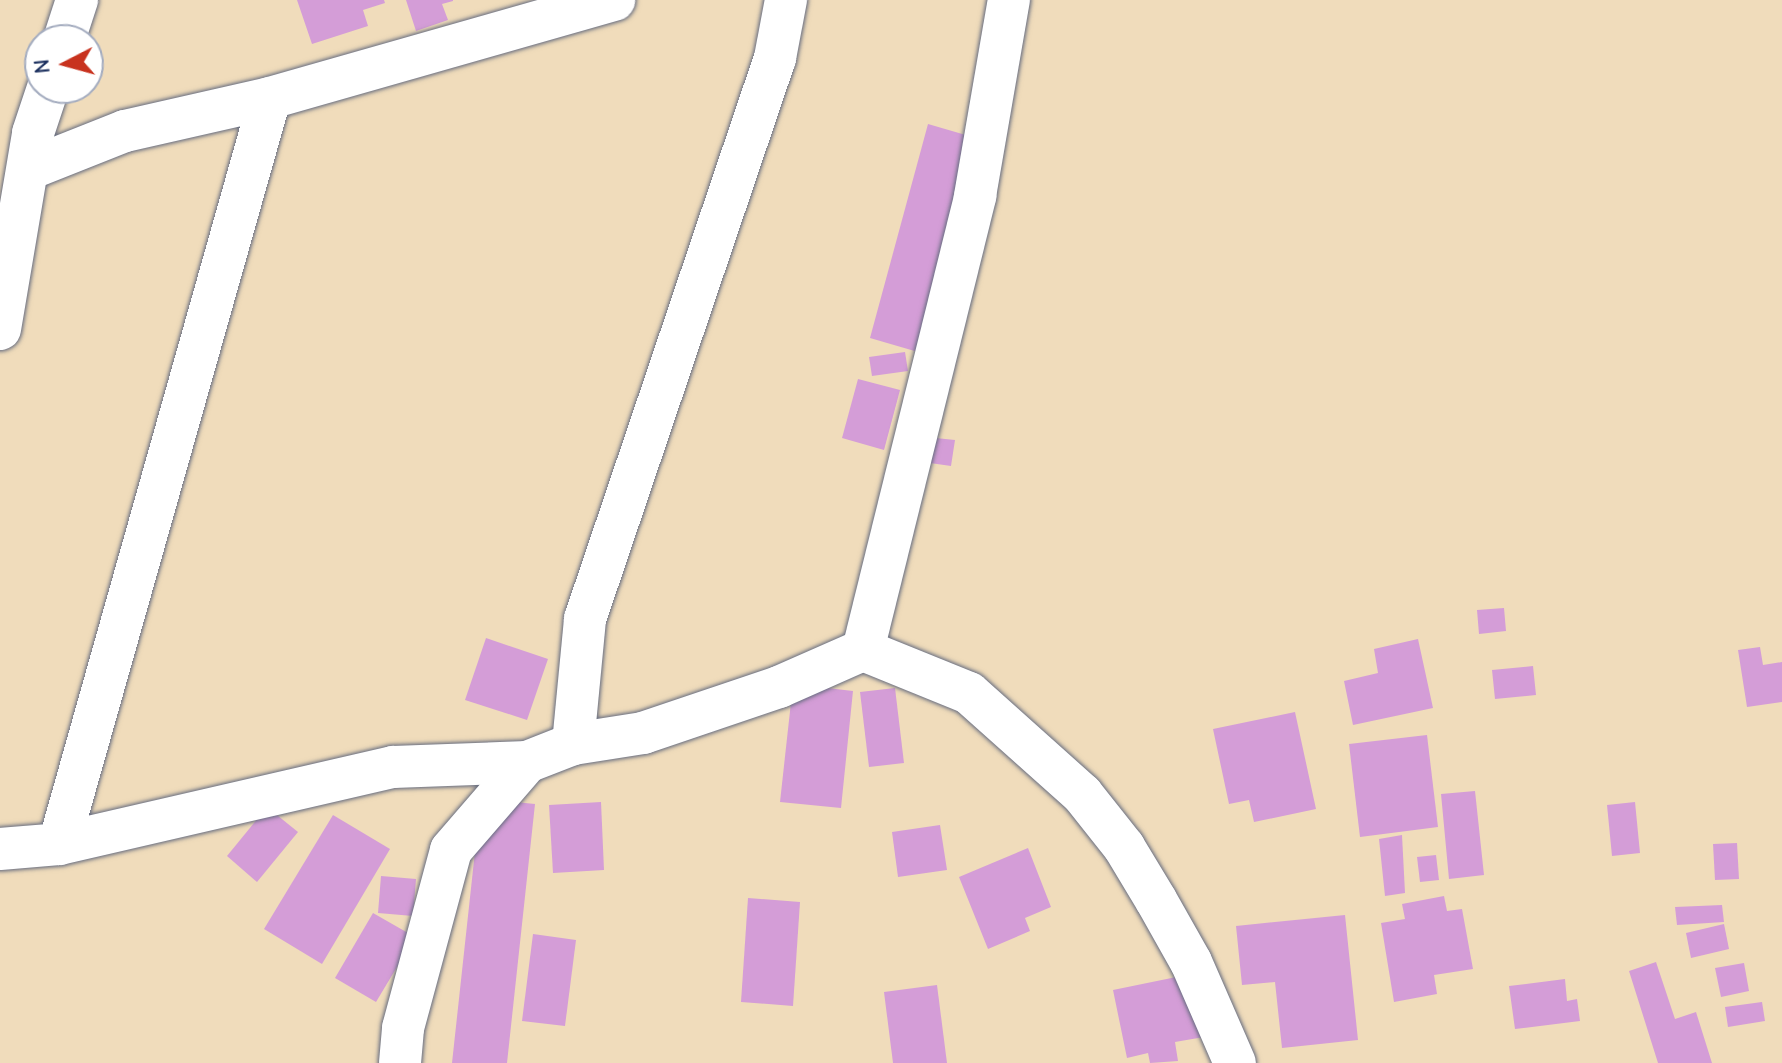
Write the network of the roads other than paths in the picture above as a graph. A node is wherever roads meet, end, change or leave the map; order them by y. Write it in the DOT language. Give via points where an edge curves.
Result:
graph roads {
  1 [pos="77,0"];
  2 [pos="614,0"];
  3 [pos="786,0"];
  4 [pos="1009,0"];
  5 [pos="69,24"];
  6 [pos="270,98"];
  7 [pos="44,104"];
  8 [pos="29,169"];
  9 [pos="0,329"];
  10 [pos="863,650"];
  11 [pos="573,744"];
  12 [pos="527,762"];
  13 [pos="59,844"];
  14 [pos="0,849"];
  15 [pos="400,1063"];
  16 [pos="1235,1063"];
  1 -- 5 [label="street"];
  2 -- 6 [label="street"];
  3 -- 11 [label="street" via="775,58 585,619"];
  4 -- 10 [label="street" via="975,196"];
  6 -- 8 [label="street" via="125,131"];
  6 -- 13 [label="street"];
  7 -- 8 [label="street"];
  8 -- 9 [label="street"];
  10 -- 11 [label="street" via="779,687 643,733"];
  10 -- 16 [label="street" via="969,693 1082,794 1124,847 1170,925"];
  11 -- 12 [label="street"];
  12 -- 13 [label="street" via="393,767"];
  12 -- 15 [label="street" via="451,850 403,1028"];
  13 -- 14 [label="street"];
}
